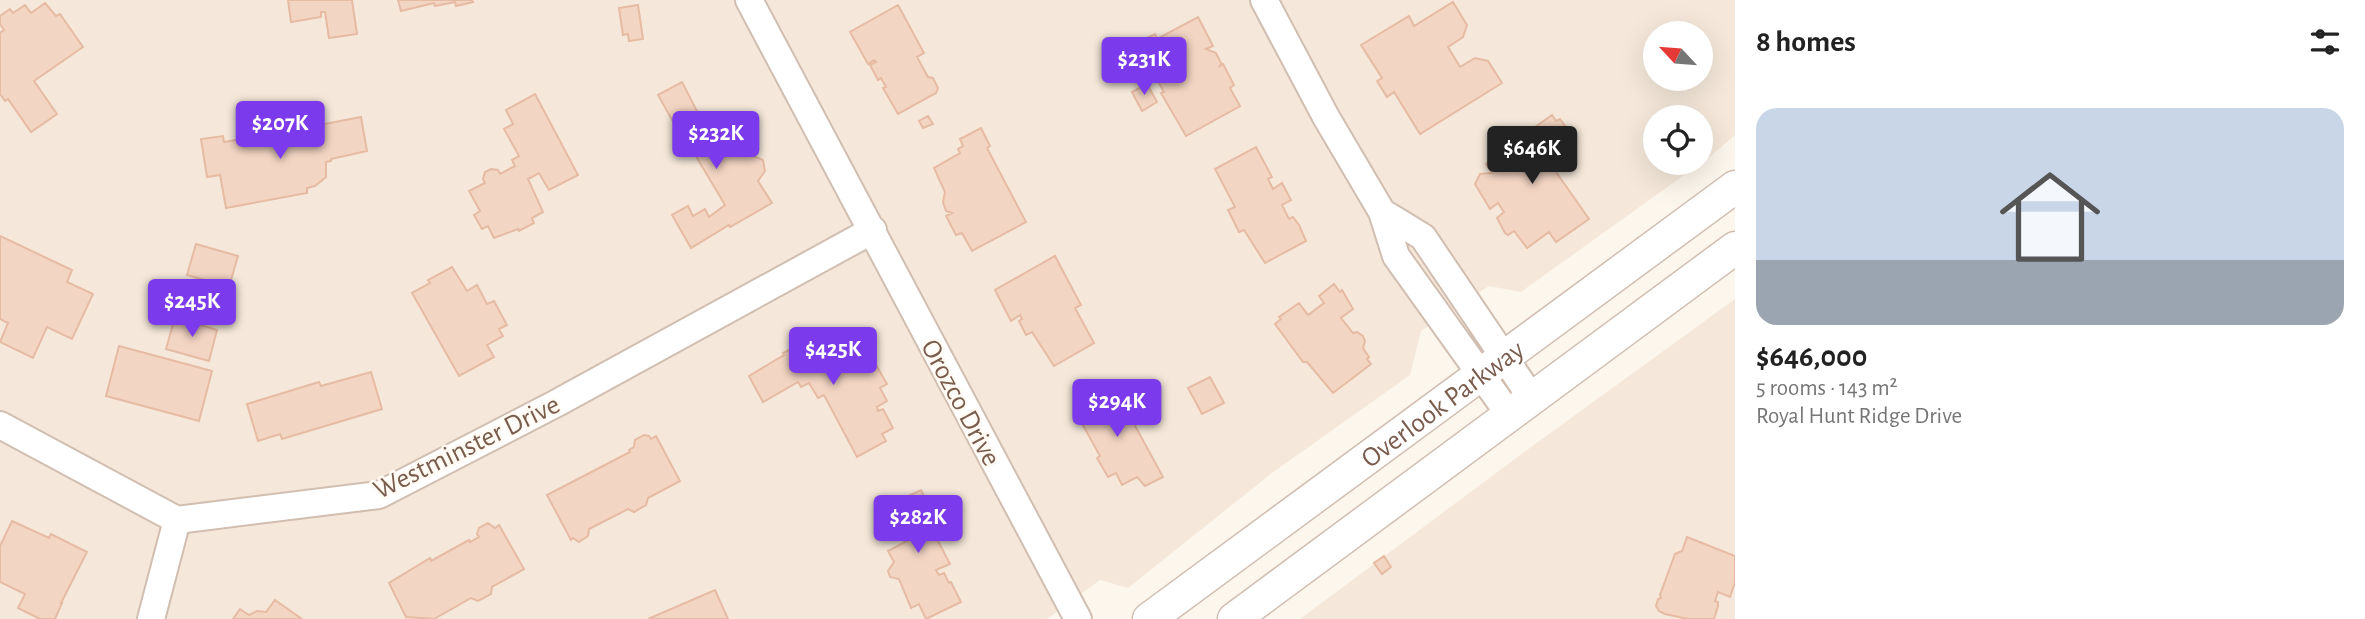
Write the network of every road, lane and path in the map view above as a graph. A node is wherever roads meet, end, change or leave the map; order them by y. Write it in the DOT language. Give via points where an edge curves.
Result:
graph roads {
  1 [pos="749,0"];
  2 [pos="1264,0"];
  3 [pos="1735,187"];
  4 [pos="873,230"];
  5 [pos="1735,248"];
  6 [pos="1493,366"];
  7 [pos="1520,406"];
  8 [pos="0,425"];
  9 [pos="177,520"];
  10 [pos="151,619"];
  11 [pos="1078,619"];
  12 [pos="1149,619"];
  13 [pos="1234,619"];
  1 -- 4 [label="street, Orozco Drive"];
  2 -- 6 [label="street" via="1382,212 1423,237"];
  3 -- 6 [label="street, Overlook Parkway"];
  4 -- 9 [label="street, Westminster Drive" via="379,495"];
  4 -- 11 [label="street, Orozco Drive"];
  5 -- 7 [label="street, Overlook Parkway"];
  6 -- 7 [label="street"];
  6 -- 12 [label="street, Overlook Parkway"];
  7 -- 13 [label="street, Overlook Parkway"];
  8 -- 9 [label="street"];
  9 -- 10 [label="street"];
}
